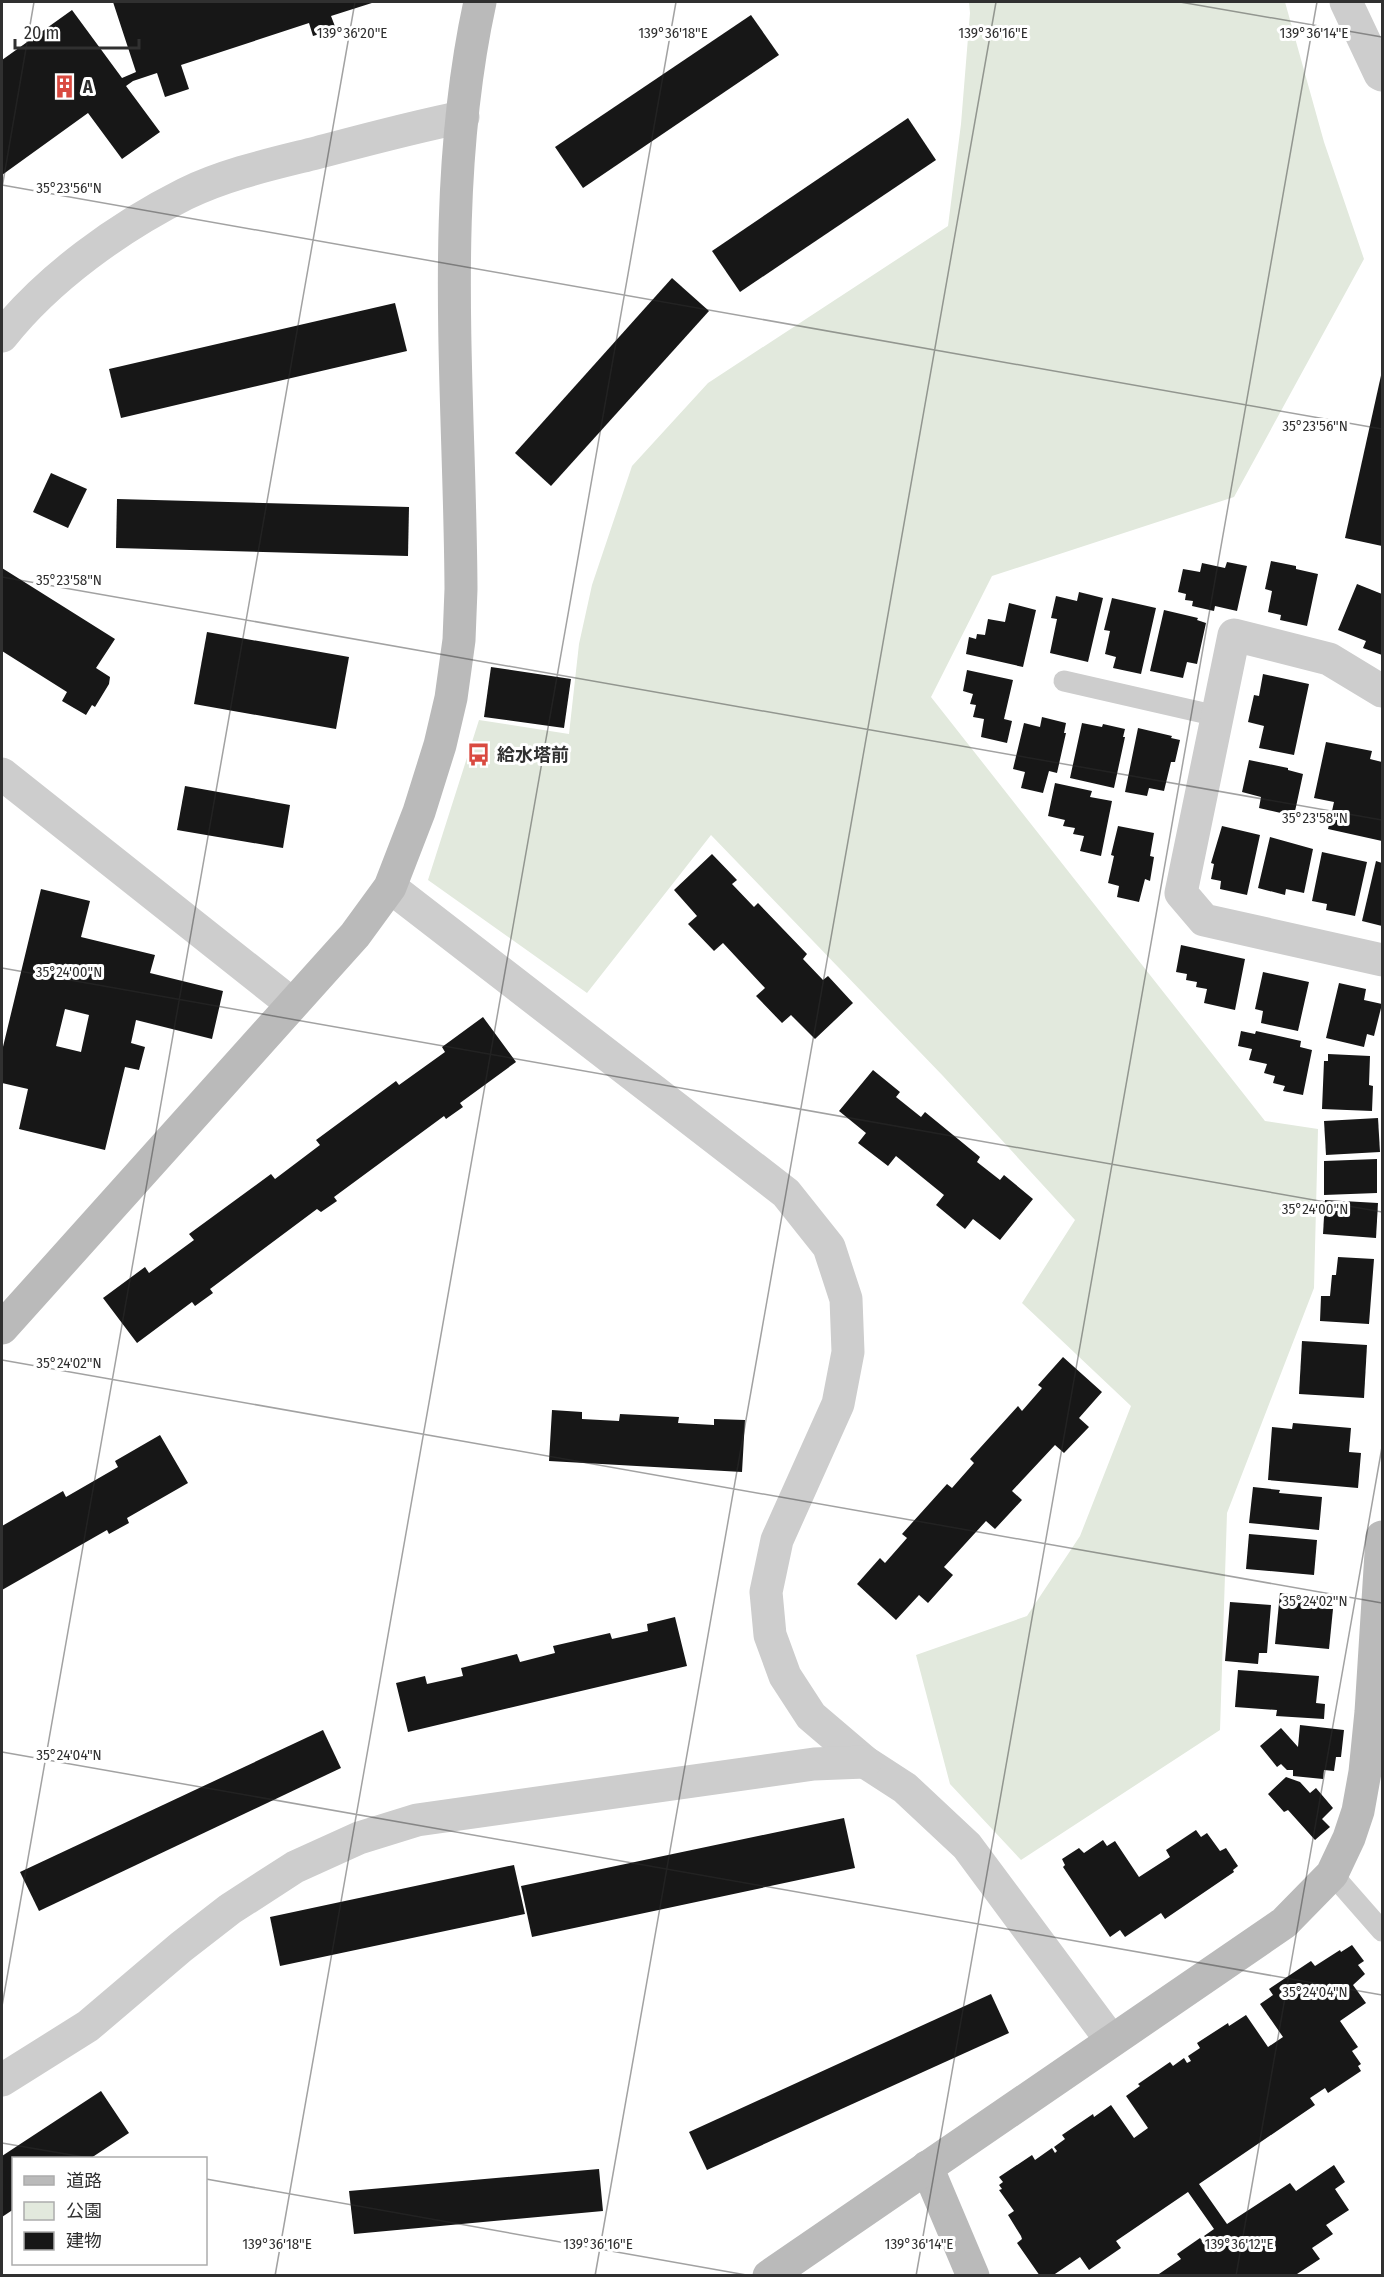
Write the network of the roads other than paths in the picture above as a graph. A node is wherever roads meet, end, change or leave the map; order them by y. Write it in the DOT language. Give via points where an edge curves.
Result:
graph roads {
  1 [pos="480,2"];
  2 [pos="1346,2"];
  3 [pos="1383,75"];
  4 [pos="463,117"];
  5 [pos="2,336"];
  6 [pos="1064,681"];
  7 [pos="1383,691"];
  8 [pos="1217,716"];
  9 [pos="2,774"];
  10 [pos="390,887"];
  11 [pos="1383,960"];
  12 [pos="292,1004"];
  13 [pos="2,1328"];
  14 [pos="1383,1537"];
  15 [pos="865,1762"];
  16 [pos="1332,1874"];
  17 [pos="1383,1931"];
  18 [pos="1111,2040"];
  19 [pos="2,2080"];
  20 [pos="927,2167"];
  21 [pos="769,2276"];
  22 [pos="973,2276"];
  1 -- 4 [label="street"];
  2 -- 3 [label="street"];
  4 -- 5 [label="street" via="254,169 187,194 128,226 67,271"];
  4 -- 10 [label="street" via="455,250 461,519 459,640 440,745"];
  6 -- 8 [label="lane"];
  7 -- 8 [label="street" via="1329,659 1234,635"];
  8 -- 11 [label="street" via="1181,893 1204,920"];
  9 -- 12 [label="street"];
  10 -- 12 [label="street" via="355,935"];
  10 -- 15 [label="street" via="786,1193 829,1247 846,1299 848,1352 838,1404 777,1540 766,1592 770,1635 785,1676 811,1716"];
  12 -- 13 [label="street"];
  14 -- 16 [label="street" via="1365,1772 1358,1811"];
  15 -- 18 [label="street" via="905,1788 967,1846"];
  15 -- 19 [label="street" via="814,1764 480,1810 417,1820 359,1838 295,1867 230,1909 88,2026"];
  16 -- 17 [label="lane"];
  16 -- 18 [label="street" via="1284,1923"];
  18 -- 20 [label="street"];
  20 -- 21 [label="street"];
  20 -- 22 [label="street"];
}
